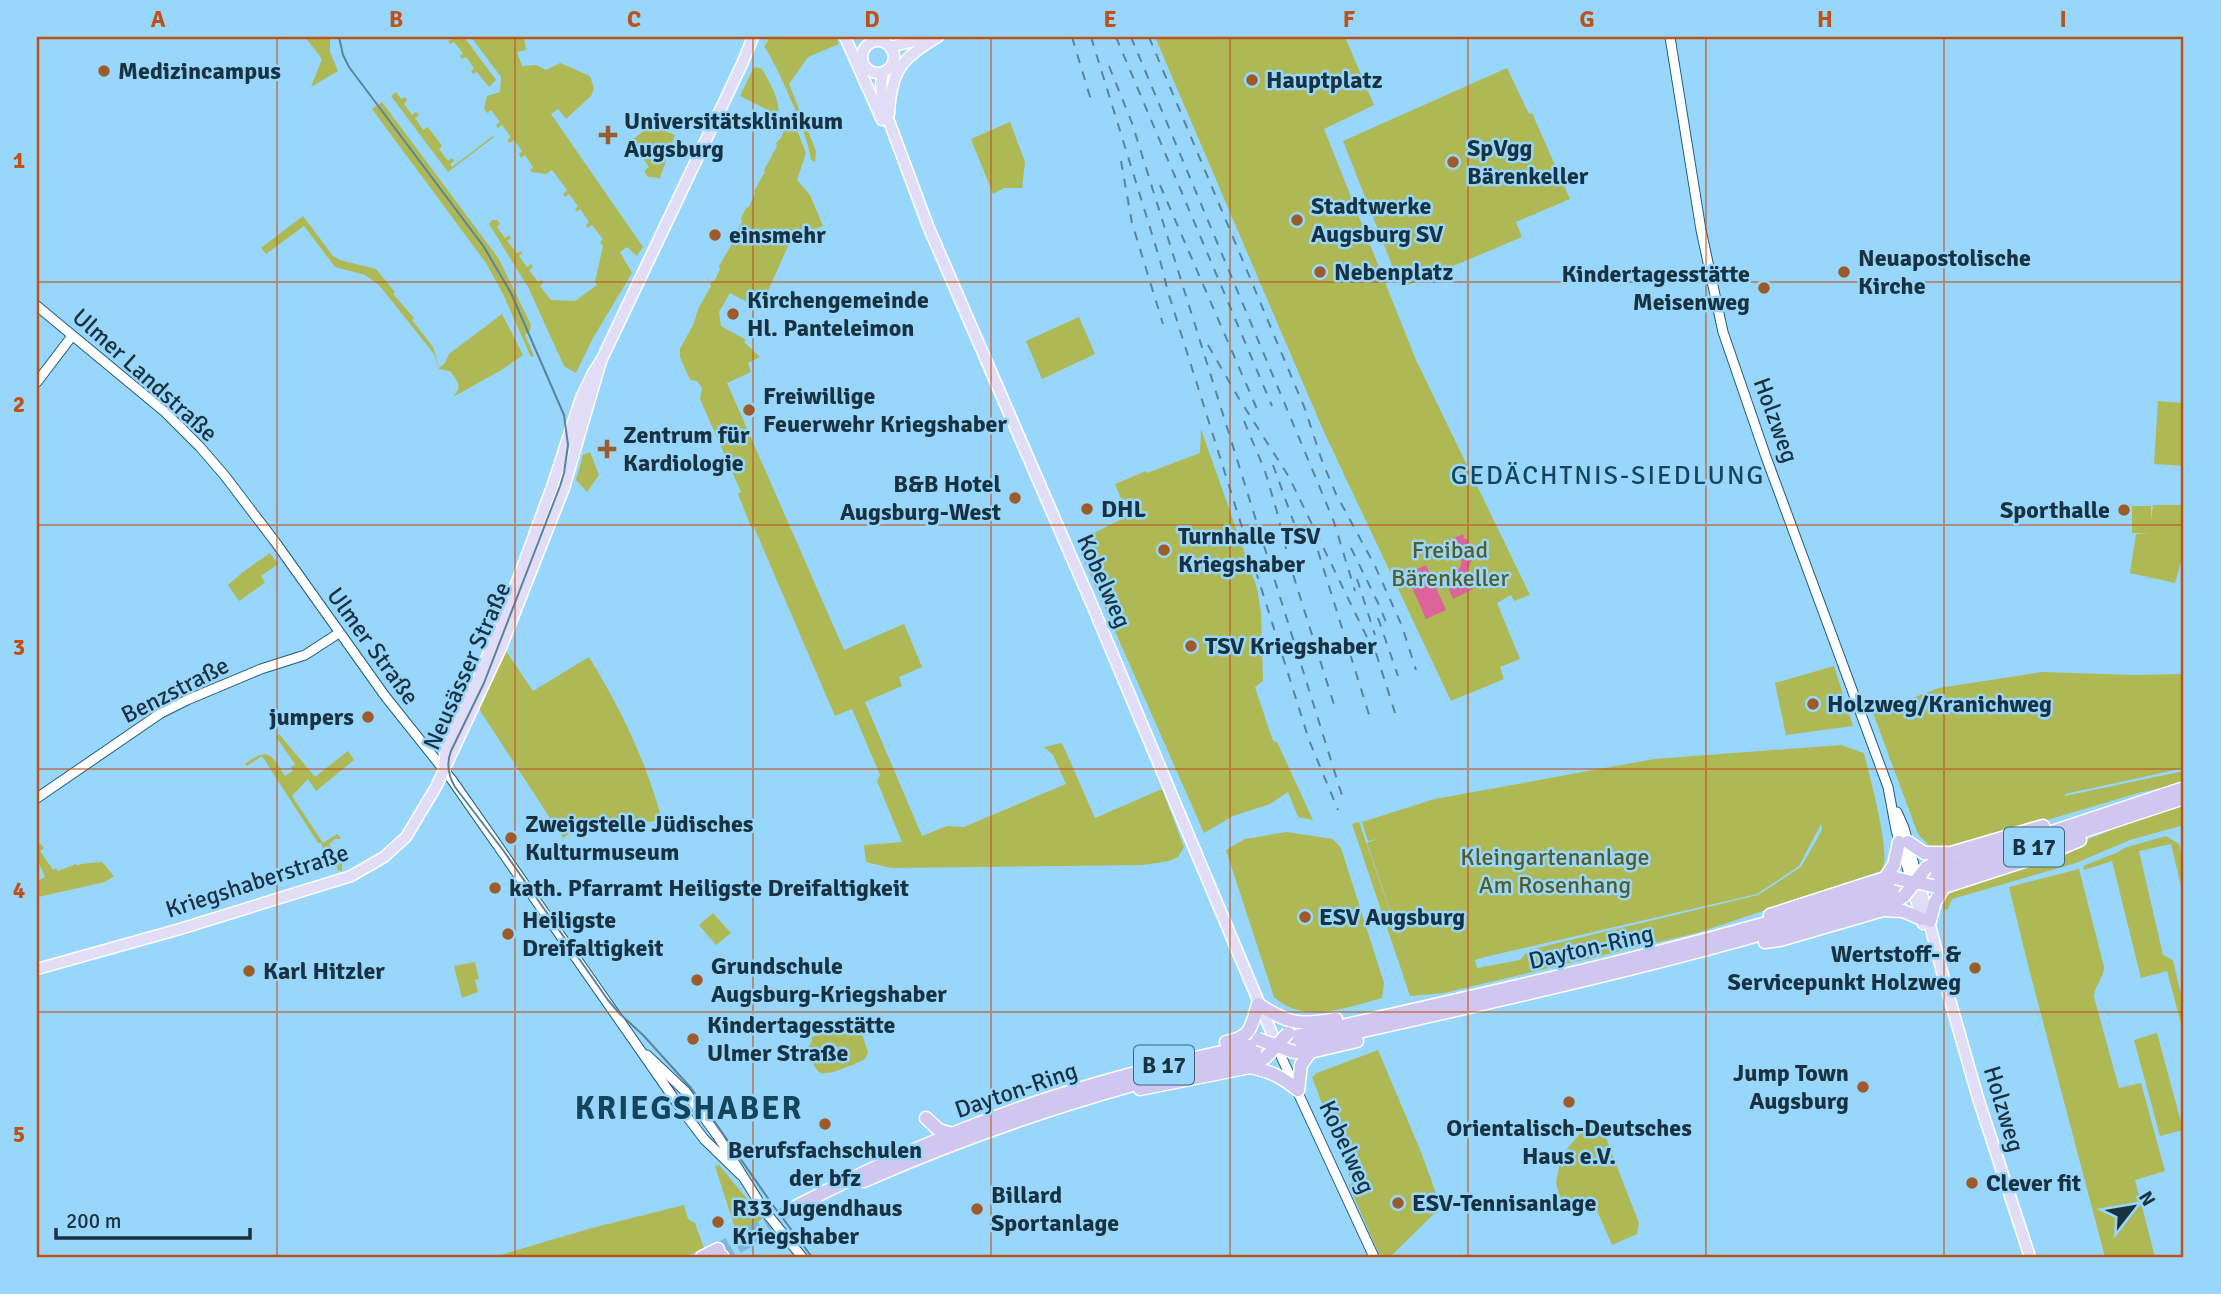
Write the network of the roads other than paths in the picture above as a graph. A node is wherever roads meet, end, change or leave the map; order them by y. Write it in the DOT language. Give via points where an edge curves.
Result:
graph roads {
  1 [pos="753,37"];
  2 [pos="845,37"];
  3 [pos="850,37"];
  4 [pos="859,37"];
  5 [pos="929,37"];
  6 [pos="937,37"];
  7 [pos="1670,37"];
  8 [pos="866,48"];
  9 [pos="892,52"];
  10 [pos="878,72"];
  11 [pos="886,123"];
  12 [pos="37,306"];
  13 [pos="72,336"];
  14 [pos="37,382"];
  15 [pos="276,543"];
  16 [pos="339,633"];
  17 [pos="443,770"];
  18 [pos="2184,788"];
  19 [pos="37,798"];
  20 [pos="2184,798"];
  21 [pos="2134,808"];
  22 [pos="1904,842"];
  23 [pos="1951,853"];
  24 [pos="1915,882"];
  25 [pos="1883,910"];
  26 [pos="1926,920"];
  27 [pos="1730,939"];
  28 [pos="37,969"];
  29 [pos="1258,1004"];
  30 [pos="1416,1014"];
  31 [pos="1300,1023"];
  32 [pos="1241,1040"];
  33 [pos="1284,1043"];
  34 [pos="1260,1048"];
  35 [pos="1310,1052"];
  36 [pos="1250,1068"];
  37 [pos="1298,1090"];
  38 [pos="1073,1096"];
  39 [pos="952,1134"];
  40 [pos="926,1144"];
  41 [pos="720,1254"];
  42 [pos="702,1257"];
  43 [pos="802,1257"];
  44 [pos="1374,1257"];
  45 [pos="2030,1257"];
  1 -- 17 [label="main road, Neusässer Straße" via="601,361 565,488 500,650"];
  2 -- 11 [label="main road"];
  3 -- 8 [label="main road"];
  4 -- 8 [label="main road"];
  5 -- 9 [label="main road"];
  6 -- 9 [label="main road"];
  6 -- 11 [label="main road" via="914,51 900,68 890,93"];
  7 -- 22 [label="street, Holzweg" via="1700,230 1723,332"];
  8 -- 9 [label="main road" via="880,41"];
  8 -- 10 [label="main road" via="862,60"];
  9 -- 10 [label="main road" via="891,67"];
  10 -- 11 [label="main road, Kobelweg"];
  11 -- 29 [label="main road, Kobelweg" via="1193,841"];
  12 -- 13 [label="street, Ulmer Landstraße"];
  13 -- 14 [label="street"];
  13 -- 15 [label="street, Ulmer Landstraße" via="200,447"];
  15 -- 16 [label="street, Ulmer Straße"];
  16 -- 17 [label="street, Ulmer Straße"];
  16 -- 19 [label="street, Benzstraße" via="305,655 161,713"];
  17 -- 28 [label="main road, Kriegshaberstraße" via="406,838 351,876"];
  17 -- 43 [label="street, Ulmer Straße" via="637,1044 685,1091 764,1210"];
  18 -- 21 [label="highway, Dayton-Ring / B 17"];
  20 -- 21 [label="highway, Dayton-Ring / B 17"];
  21 -- 23 [label="highway" via="2078,815"];
  21 -- 24 [label="highway, Dayton-Ring / B 17"];
  21 -- 24 [label="highway" via="2049,853"];
  22 -- 23 [label="highway" via="1924,853"];
  22 -- 24 [label="street, Holzweg"];
  22 -- 24 [label="highway" via="1894,865"];
  23 -- 24 [label="highway"];
  24 -- 25 [label="highway"];
  24 -- 26 [label="main road, Holzweg"];
  24 -- 26 [label="highway" via="1935,902"];
  24 -- 27 [label="highway, Dayton-Ring / B 17" via="1825,917"];
  24 -- 27 [label="highway" via="1765,916"];
  25 -- 26 [label="highway" via="1903,911"];
  25 -- 27 [label="highway" via="1780,940"];
  26 -- 45 [label="main road, Holzweg"];
  27 -- 30 [label="highway, Dayton-Ring / B 17"];
  29 -- 31 [label="highway" via="1279,1018"];
  29 -- 32 [label="highway"];
  29 -- 33 [label="main road, Kobelweg"];
  30 -- 31 [label="highway" via="1378,1011"];
  30 -- 33 [label="highway, Dayton-Ring / B 17"];
  30 -- 35 [label="highway" via="1382,1035"];
  31 -- 33 [label="highway"];
  32 -- 34 [label="highway"];
  32 -- 38 [label="highway" via="1140,1062"];
  33 -- 34 [label="highway, bridge"];
  33 -- 34 [label="highway, bridge"];
  33 -- 35 [label="highway"];
  33 -- 37 [label="street, Kobelweg"];
  34 -- 36 [label="highway"];
  34 -- 38 [label="highway, Dayton-Ring / B 17"];
  35 -- 37 [label="highway" via="1301,1065"];
  36 -- 37 [label="highway" via="1271,1071"];
  36 -- 38 [label="highway"];
  37 -- 44 [label="street, Kobelweg"];
  38 -- 39 [label="highway, Dayton-Ring / B 17"];
  38 -- 40 [label="highway, Dayton-Ring / B 17" via="799,1209 853,1177"];
  39 -- 40 [label="highway, Dayton-Ring / B 17"];
  39 -- 40 [label="highway" via="926,1118"];
  41 -- 42 [label="highway"];
}
